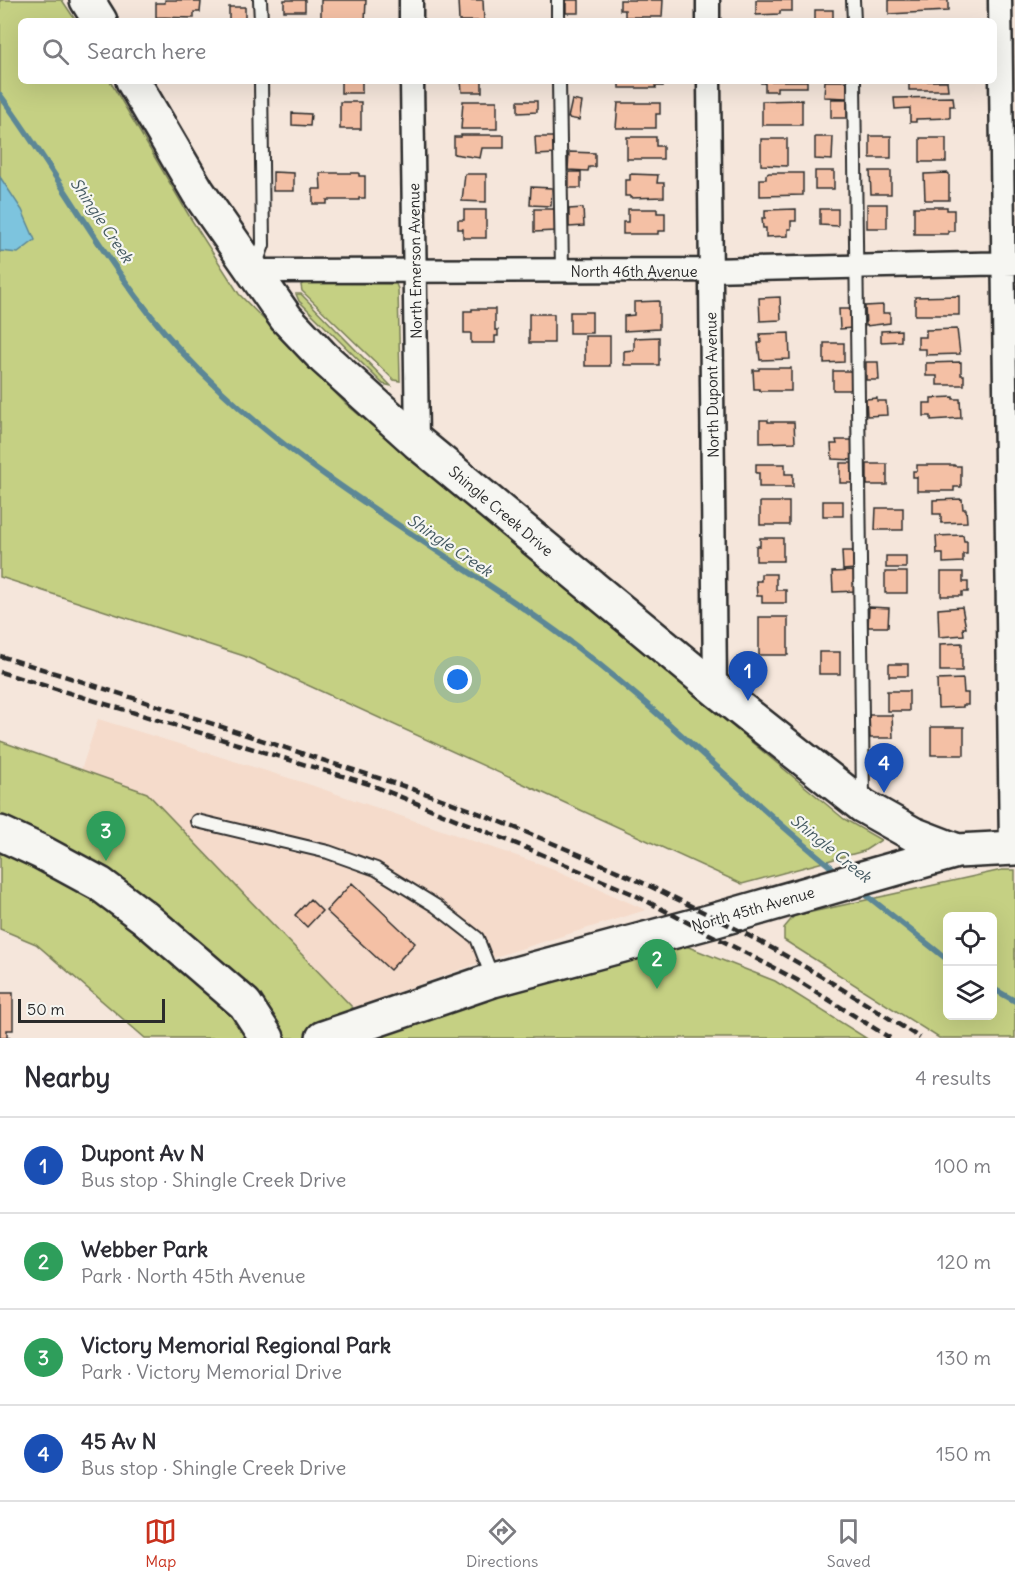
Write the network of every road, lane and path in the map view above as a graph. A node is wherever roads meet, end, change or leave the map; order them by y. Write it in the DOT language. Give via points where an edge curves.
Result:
graph roads {
  1 [pos="87,0"];
  2 [pos="108,0"];
  3 [pos="260,0"];
  4 [pos="411,0"];
  5 [pos="558,0"];
  6 [pos="708,0"];
  7 [pos="853,0"];
  8 [pos="1000,0"];
  9 [pos="98,18"];
  10 [pos="106,18"];
  11 [pos="261,18"];
  12 [pos="411,18"];
  13 [pos="558,18"];
  14 [pos="708,18"];
  15 [pos="854,18"];
  16 [pos="135,84"];
  17 [pos="261,84"];
  18 [pos="412,84"];
  19 [pos="559,84"];
  20 [pos="709,84"];
  21 [pos="854,84"];
  22 [pos="1010,263"];
  23 [pos="856,266"];
  24 [pos="416,270"];
  25 [pos="710,270"];
  26 [pos="254,271"];
  27 [pos="562,271"];
  28 [pos="417,442"];
  29 [pos="715,689"];
  30 [pos="863,806"];
  31 [pos="197,821"];
  32 [pos="0,833"];
  33 [pos="1013,848"];
  34 [pos="957,851"];
  35 [pos="204,968"];
  36 [pos="493,980"];
  37 [pos="242,1038"];
  38 [pos="267,1038"];
  39 [pos="323,1038"];
  1 -- 9 [label="street"];
  2 -- 10 [label="street"];
  3 -- 11 [label="lane"];
  4 -- 12 [label="street"];
  5 -- 13 [label="lane"];
  6 -- 14 [label="street"];
  7 -- 15 [label="lane"];
  8 -- 22 [label="street"];
  16 -- 26 [label="street, Shingle Creek Drive" via="198,192"];
  17 -- 26 [label="lane" via="263,245"];
  18 -- 24 [label="street, North Emerson Avenue"];
  19 -- 27 [label="lane"];
  20 -- 25 [label="street, North Dupont Avenue"];
  21 -- 23 [label="lane"];
  22 -- 23 [label="street, North 46th Avenue"];
  22 -- 33 [label="street"];
  23 -- 25 [label="street, North 46th Avenue"];
  23 -- 30 [label="lane"];
  24 -- 26 [label="street, North 46th Avenue"];
  24 -- 27 [label="street, North 46th Avenue"];
  24 -- 28 [label="street, North Emerson Avenue"];
  25 -- 27 [label="street, North 46th Avenue"];
  25 -- 29 [label="street, North Dupont Avenue"];
  26 -- 28 [label="street, Shingle Creek Drive" via="286,318"];
  28 -- 29 [label="street, Shingle Creek Drive"];
  29 -- 30 [label="street, Shingle Creek Drive"];
  30 -- 34 [label="street, Shingle Creek Drive" via="913,834"];
  31 -- 36 [label="lane" via="328,852 376,869 436,906 477,938"];
  32 -- 35 [label="street" via="100,884"];
  33 -- 34 [label="street, North 45th Avenue"];
  34 -- 36 [label="street, North 45th Avenue"];
  35 -- 37 [label="street"];
  35 -- 38 [label="street" via="245,1004"];
  36 -- 39 [label="street, North 45th Avenue"];
}
